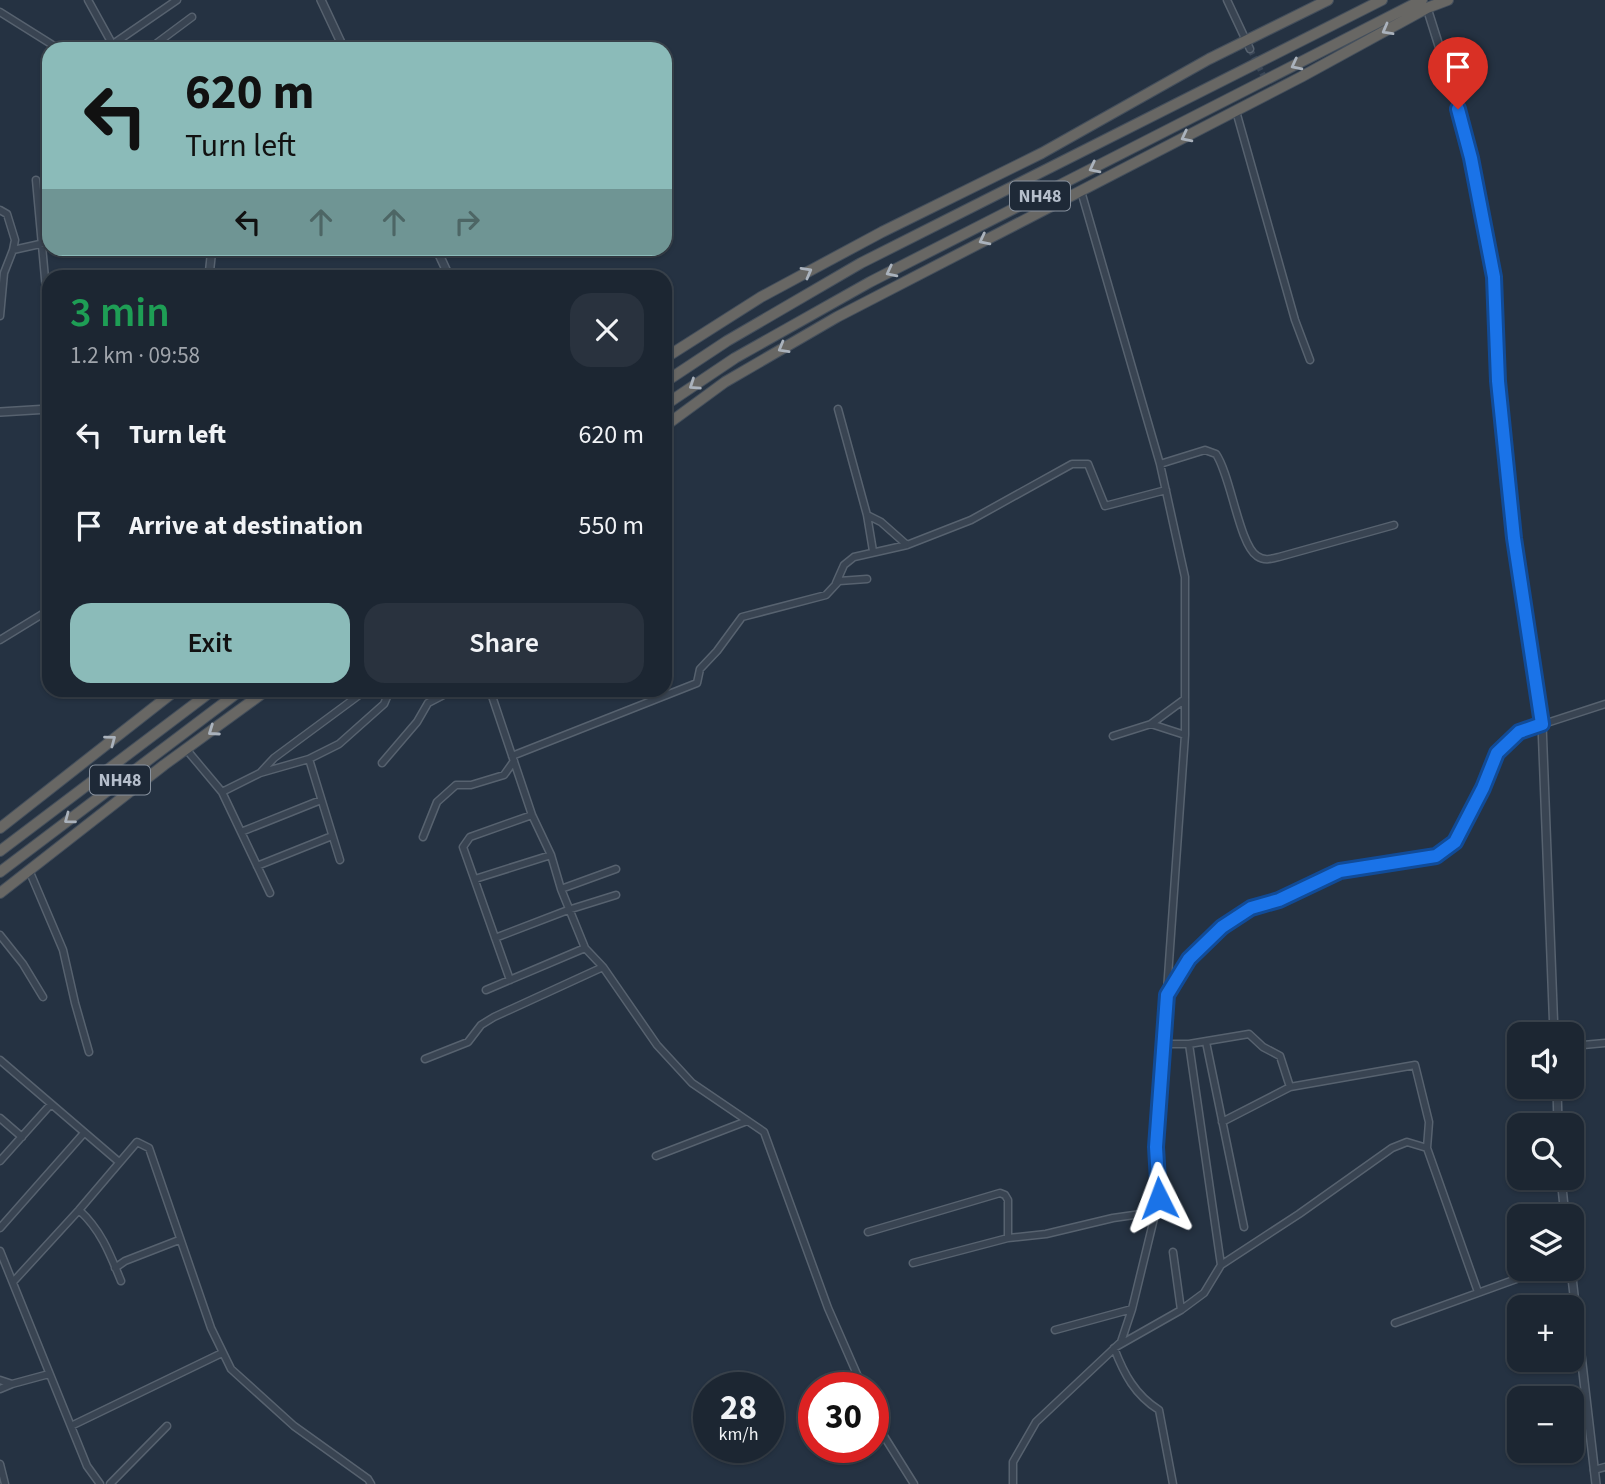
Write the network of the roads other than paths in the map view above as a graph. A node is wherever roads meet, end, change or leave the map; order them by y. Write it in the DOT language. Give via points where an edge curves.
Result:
graph roads {
  1 [pos="88,0"];
  2 [pos="177,0"];
  3 [pos="321,0"];
  4 [pos="1227,0"];
  5 [pos="1328,0"];
  6 [pos="1382,0"];
  7 [pos="1448,0"];
  8 [pos="1425,4"];
  9 [pos="0,12"];
  10 [pos="192,17"];
  11 [pos="48,42"];
  12 [pos="112,42"];
  13 [pos="119,42"];
  14 [pos="158,42"];
  15 [pos="341,42"];
  16 [pos="1248,45"];
  17 [pos="1236,111"];
  18 [pos="998,174"];
  19 [pos="36,180"];
  20 [pos="1005,190"];
  21 [pos="1081,191"];
  22 [pos="0,210"];
  23 [pos="42,221"];
  24 [pos="42,243"];
  25 [pos="13,250"];
  26 [pos="0,316"];
  27 [pos="672,354"];
  28 [pos="1310,360"];
  29 [pos="672,377"];
  30 [pos="672,400"];
  31 [pos="838,409"];
  32 [pos="42,411"];
  33 [pos="0,412"];
  34 [pos="672,421"];
  35 [pos="1160,464"];
  36 [pos="1166,490"];
  37 [pos="867,515"];
  38 [pos="1394,526"];
  39 [pos="907,545"];
  40 [pos="873,551"];
  41 [pos="867,579"];
  42 [pos="835,585"];
  43 [pos="42,614"];
  44 [pos="0,640"];
  45 [pos="672,693"];
  46 [pos="167,697"];
  47 [pos="204,697"];
  48 [pos="232,697"];
  49 [pos="258,697"];
  50 [pos="357,697"];
  51 [pos="387,697"];
  52 [pos="436,697"];
  53 [pos="492,697"];
  54 [pos="663,697"];
  55 [pos="1185,699"];
  56 [pos="1605,704"];
  57 [pos="1151,723"];
  58 [pos="1542,724"];
  59 [pos="1185,735"];
  60 [pos="1113,736"];
  61 [pos="186,750"];
  62 [pos="309,759"];
  63 [pos="513,759"];
  64 [pos="382,763"];
  65 [pos="260,773"];
  66 [pos="222,792"];
  67 [pos="321,800"];
  68 [pos="532,815"];
  69 [pos="0,828"];
  70 [pos="241,832"];
  71 [pos="332,836"];
  72 [pos="423,837"];
  73 [pos="0,850"];
  74 [pos="551,855"];
  75 [pos="340,860"];
  76 [pos="257,866"];
  77 [pos="616,869"];
  78 [pos="29,870"];
  79 [pos="0,872"];
  80 [pos="475,879"];
  81 [pos="561,889"];
  82 [pos="0,893"];
  83 [pos="270,893"];
  84 [pos="616,895"];
  85 [pos="568,910"];
  86 [pos="0,934"];
  87 [pos="495,938"];
  88 [pos="585,948"];
  89 [pos="603,967"];
  90 [pos="510,980"];
  91 [pos="486,990"];
  92 [pos="1167,995"];
  93 [pos="43,997"];
  94 [pos="1554,1022"];
  95 [pos="1206,1042"];
  96 [pos="1605,1043"];
  97 [pos="1164,1044"];
  98 [pos="1189,1044"];
  99 [pos="1584,1045"];
  100 [pos="89,1052"];
  101 [pos="425,1059"];
  102 [pos="0,1060"];
  103 [pos="1290,1087"];
  104 [pos="51,1104"];
  105 [pos="0,1118"];
  106 [pos="747,1121"];
  107 [pos="1222,1122"];
  108 [pos="84,1133"];
  109 [pos="22,1137"];
  110 [pos="1427,1148"];
  111 [pos="656,1156"];
  112 [pos="0,1161"];
  113 [pos="119,1162"];
  114 [pos="79,1210"];
  115 [pos="1155,1212"];
  116 [pos="1244,1227"];
  117 [pos="0,1228"];
  118 [pos="868,1232"];
  119 [pos="1008,1238"];
  120 [pos="179,1240"];
  121 [pos="0,1251"];
  122 [pos="1173,1252"];
  123 [pos="913,1264"];
  124 [pos="1221,1265"];
  125 [pos="115,1268"];
  126 [pos="121,1281"];
  127 [pos="1510,1281"];
  128 [pos="1573,1281"];
  129 [pos="13,1282"];
  130 [pos="1478,1292"];
  131 [pos="1132,1309"];
  132 [pos="1181,1310"];
  133 [pos="1395,1323"];
  134 [pos="1055,1330"];
  135 [pos="1114,1348"];
  136 [pos="222,1353"];
  137 [pos="856,1372"];
  138 [pos="49,1374"];
  139 [pos="0,1380"];
  140 [pos="12,1384"];
  141 [pos="0,1389"];
  142 [pos="71,1426"];
  143 [pos="167,1426"];
  144 [pos="889,1444"];
  145 [pos="0,1464"];
  146 [pos="1605,1467"];
  147 [pos="1594,1470"];
  148 [pos="5,1484"];
  149 [pos="100,1484"];
  150 [pos="110,1484"];
  151 [pos="372,1484"];
  152 [pos="914,1484"];
  153 [pos="1013,1484"];
  154 [pos="1174,1484"];
  155 [pos="1596,1484"];
  1 -- 12 [label="street"];
  2 -- 13 [label="street"];
  3 -- 15 [label="street"];
  4 -- 16 [label="street"];
  5 -- 16 [label="highway"];
  6 -- 20 [label="highway, NH48"];
  7 -- 8 [label="highway"];
  8 -- 17 [label="highway, one-way"];
  8 -- 30 [label="highway, NH48, one-way" via="870,282 735,358"];
  8 -- 58 [label="street" via="1471,158 1494,277 1498,381 1514,538"];
  9 -- 11 [label="street"];
  10 -- 14 [label="street"];
  16 -- 18 [label="highway"];
  17 -- 21 [label="highway, one-way"];
  17 -- 28 [label="street"];
  18 -- 20 [label="highway"];
  27 -- 18 [label="highway, one-way" via="761,297"];
  19 -- 23 [label="street"];
  20 -- 29 [label="highway, NH48" via="861,263"];
  21 -- 34 [label="highway, one-way" via="837,317 725,382"];
  21 -- 35 [label="street"];
  22 -- 25 [label="street" via="7,214 15,240"];
  24 -- 25 [label="street"];
  25 -- 26 [label="street" via="4,273"];
  31 -- 37 [label="street"];
  32 -- 33 [label="street"];
  35 -- 36 [label="street"];
  35 -- 38 [label="street" via="1205,450 1216,454 1246,539 1260,558"];
  36 -- 39 [label="street" via="1105,506 1088,464 1072,464 971,520"];
  36 -- 55 [label="street" via="1185,577"];
  37 -- 39 [label="street"];
  37 -- 40 [label="street"];
  39 -- 40 [label="street"];
  40 -- 42 [label="street" via="844,565"];
  41 -- 42 [label="street" via="851,578"];
  42 -- 45 [label="street" via="826,595 742,617 701,669 697,683"];
  43 -- 44 [label="street"];
  69 -- 46 [label="highway, one-way"];
  47 -- 73 [label="highway, NH48"];
  48 -- 79 [label="highway, NH48, one-way"];
  49 -- 61 [label="highway, one-way"];
  50 -- 65 [label="street"];
  51 -- 62 [label="street" via="339,744"];
  52 -- 64 [label="street"];
  53 -- 63 [label="street"];
  54 -- 63 [label="street"];
  55 -- 57 [label="street"];
  55 -- 59 [label="street"];
  56 -- 58 [label="street"];
  57 -- 59 [label="street"];
  57 -- 60 [label="street"];
  58 -- 92 [label="street" via="1519,732 1497,753 1455,842 1446,849 1436,856 1340,871 1251,908 1222,927 1189,959"];
  58 -- 94 [label="street"];
  59 -- 92 [label="street"];
  61 -- 66 [label="street"];
  61 -- 78 [label="highway"];
  62 -- 65 [label="street"];
  62 -- 67 [label="street"];
  63 -- 68 [label="street"];
  63 -- 72 [label="street" via="504,775 456,785 437,802"];
  65 -- 66 [label="street"];
  66 -- 70 [label="street"];
  67 -- 70 [label="street"];
  67 -- 71 [label="street"];
  68 -- 74 [label="street"];
  68 -- 80 [label="street" via="470,837 463,847"];
  70 -- 76 [label="street"];
  71 -- 75 [label="street"];
  71 -- 76 [label="street"];
  74 -- 80 [label="street"];
  74 -- 81 [label="street"];
  76 -- 83 [label="street"];
  77 -- 81 [label="street"];
  78 -- 82 [label="highway"];
  78 -- 100 [label="street" via="63,950"];
  80 -- 87 [label="street"];
  81 -- 85 [label="street"];
  84 -- 85 [label="street"];
  85 -- 87 [label="street"];
  85 -- 88 [label="street"];
  86 -- 93 [label="street"];
  87 -- 90 [label="street"];
  88 -- 89 [label="street"];
  88 -- 90 [label="street"];
  89 -- 101 [label="street" via="494,1017 468,1042"];
  89 -- 106 [label="street" via="657,1045 692,1083"];
  90 -- 91 [label="street"];
  92 -- 97 [label="street"];
  95 -- 98 [label="street"];
  95 -- 103 [label="street" via="1249,1034 1280,1056"];
  95 -- 107 [label="street"];
  96 -- 99 [label="street"];
  97 -- 98 [label="street"];
  97 -- 115 [label="street"];
  98 -- 124 [label="street"];
  102 -- 104 [label="street"];
  103 -- 107 [label="street"];
  103 -- 110 [label="street" via="1415,1065 1429,1122"];
  104 -- 108 [label="street"];
  104 -- 109 [label="street"];
  105 -- 109 [label="street"];
  106 -- 111 [label="street"];
  106 -- 137 [label="street" via="764,1132"];
  107 -- 116 [label="street"];
  108 -- 113 [label="street"];
  108 -- 117 [label="street"];
  109 -- 112 [label="street"];
  110 -- 124 [label="street" via="1407,1142 1392,1148"];
  110 -- 130 [label="street"];
  113 -- 114 [label="street"];
  113 -- 120 [label="street" via="137,1142 149,1148"];
  114 -- 125 [label="street" via="102,1237"];
  114 -- 129 [label="street"];
  115 -- 119 [label="street"];
  115 -- 131 [label="street"];
  118 -- 119 [label="street" via="1000,1194 1008,1200"];
  119 -- 123 [label="street"];
  120 -- 125 [label="street"];
  120 -- 136 [label="street"];
  121 -- 129 [label="street"];
  122 -- 132 [label="street"];
  124 -- 132 [label="street" via="1204,1293"];
  125 -- 126 [label="street"];
  127 -- 130 [label="street"];
  128 -- 147 [label="street"];
  129 -- 138 [label="street"];
  130 -- 133 [label="street"];
  131 -- 134 [label="street"];
  131 -- 135 [label="street" via="1121,1342"];
  132 -- 135 [label="street"];
  135 -- 153 [label="street" via="1036,1422 1013,1462"];
  135 -- 154 [label="street" via="1132,1387 1159,1410"];
  136 -- 142 [label="street"];
  136 -- 151 [label="street" via="231,1369 294,1426"];
  138 -- 140 [label="street"];
  138 -- 142 [label="street"];
  139 -- 140 [label="street"];
  140 -- 141 [label="street"];
  142 -- 149 [label="street" via="87,1466"];
  143 -- 150 [label="street"];
  144 -- 152 [label="street"];
  145 -- 148 [label="street"];
  146 -- 147 [label="street"];
  147 -- 155 [label="street"];
}
